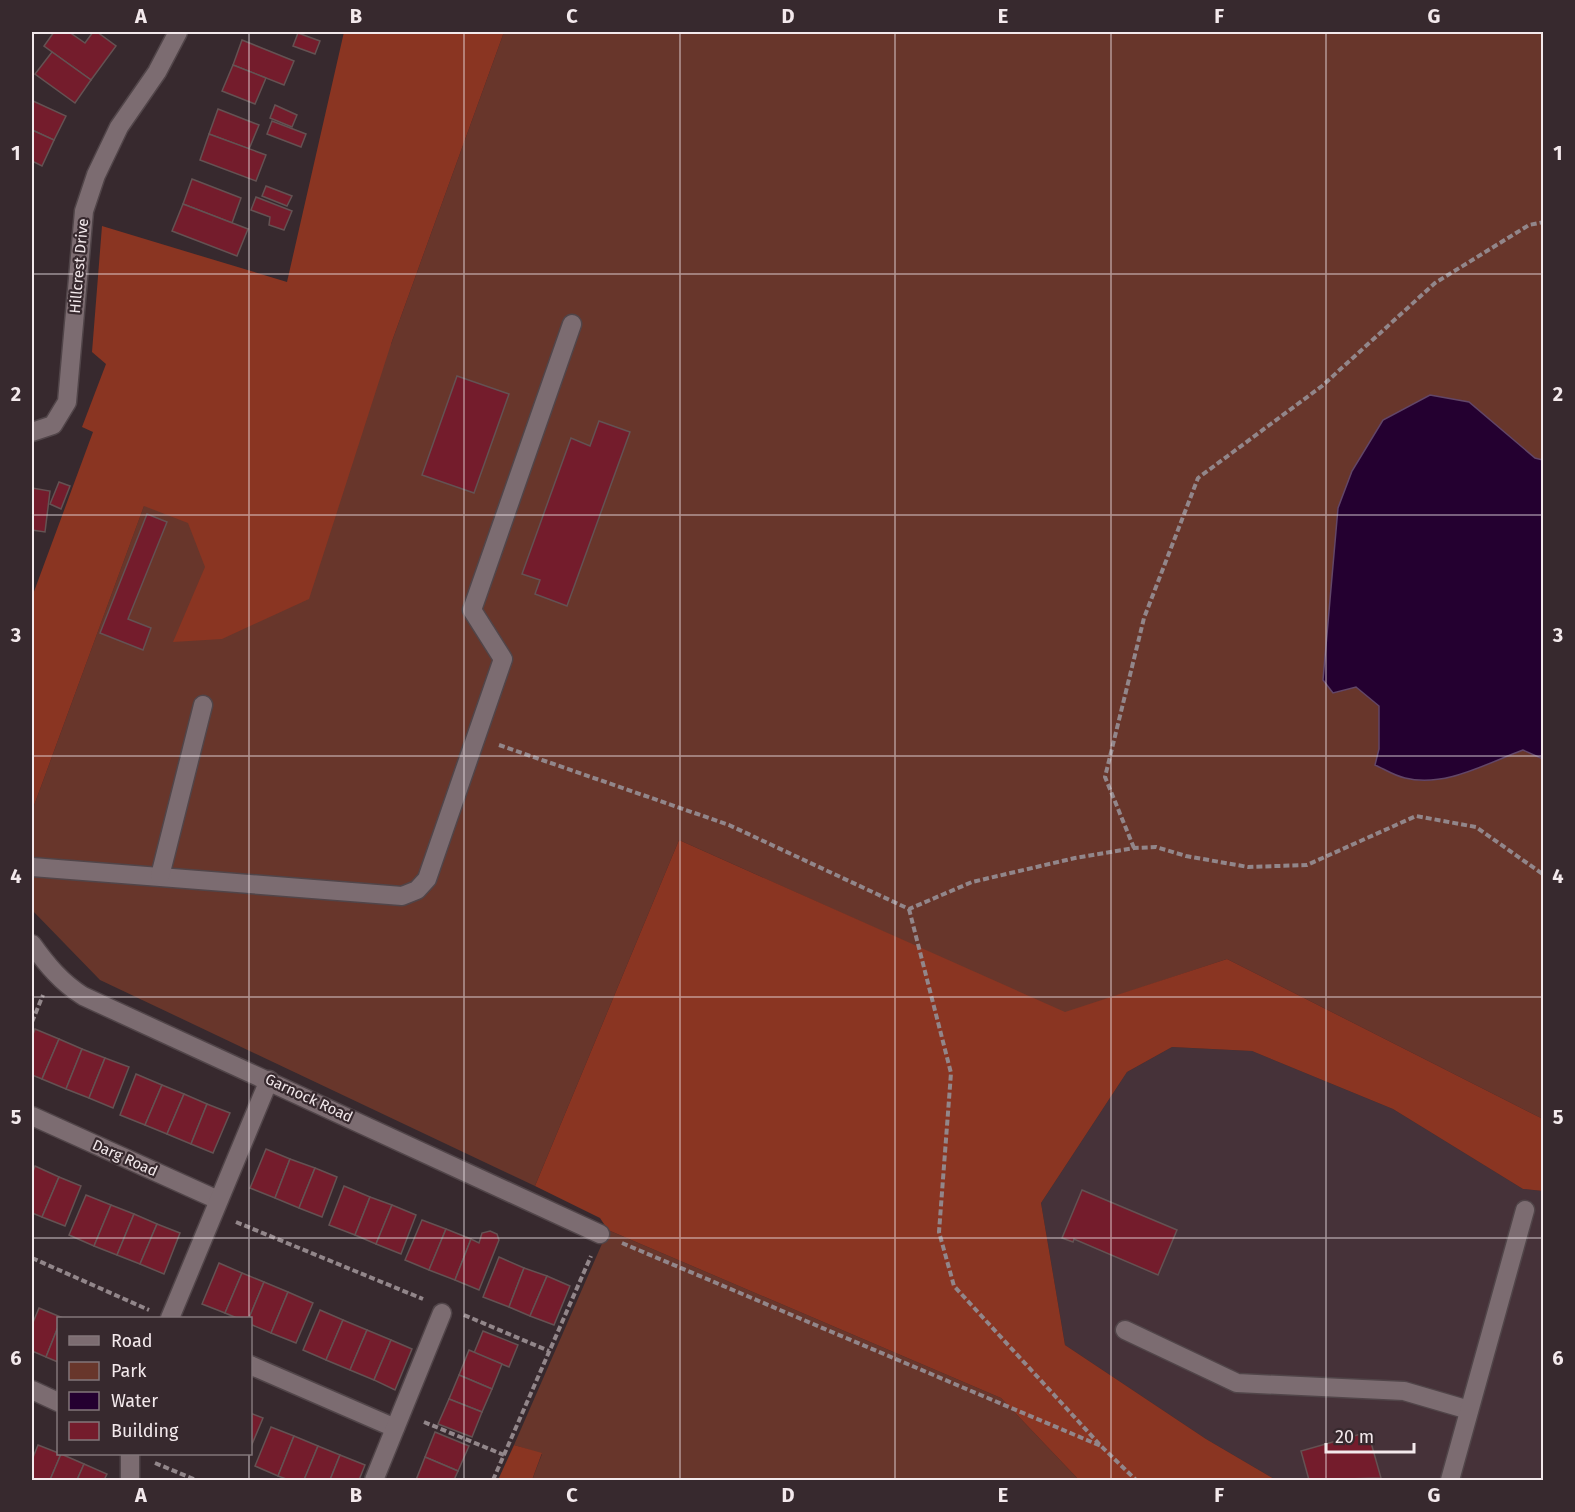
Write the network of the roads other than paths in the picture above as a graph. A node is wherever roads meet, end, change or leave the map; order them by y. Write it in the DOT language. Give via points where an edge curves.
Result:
graph roads {
  1 [pos="178,32"];
  2 [pos="572,324"];
  3 [pos="32,432"];
  4 [pos="203,705"];
  5 [pos="32,867"];
  6 [pos="160,876"];
  7 [pos="32,944"];
  8 [pos="269,1080"];
  9 [pos="32,1116"];
  10 [pos="215,1206"];
  11 [pos="1525,1210"];
  12 [pos="600,1234"];
  13 [pos="443,1309"];
  14 [pos="164,1316"];
  15 [pos="1125,1330"];
  16 [pos="252,1366"];
  17 [pos="32,1390"];
  18 [pos="57,1402"];
  19 [pos="1469,1410"];
  20 [pos="398,1420"];
  21 [pos="130,1455"];
  22 [pos="130,1480"];
  23 [pos="374,1480"];
  24 [pos="1449,1480"];
  1 -- 3 [label="street, Hillcrest Drive" via="158,72 119,127 96,175 84,211 67,402 53,425"];
  2 -- 6 [label="street" via="472,610 503,659 427,879 417,890 402,896"];
  4 -- 6 [label="street"];
  5 -- 6 [label="street"];
  7 -- 8 [label="street, Garnock Road" via="67,986 83,996"];
  8 -- 10 [label="street"];
  8 -- 12 [label="street, Garnock Road"];
  9 -- 10 [label="street, Darg Road"];
  10 -- 14 [label="street"];
  11 -- 19 [label="street"];
  13 -- 20 [label="street"];
  15 -- 19 [label="street" via="1237,1383 1404,1391"];
  16 -- 20 [label="street"];
  17 -- 18 [label="street"];
  19 -- 24 [label="street"];
  20 -- 23 [label="street"];
  21 -- 22 [label="street"];
}
